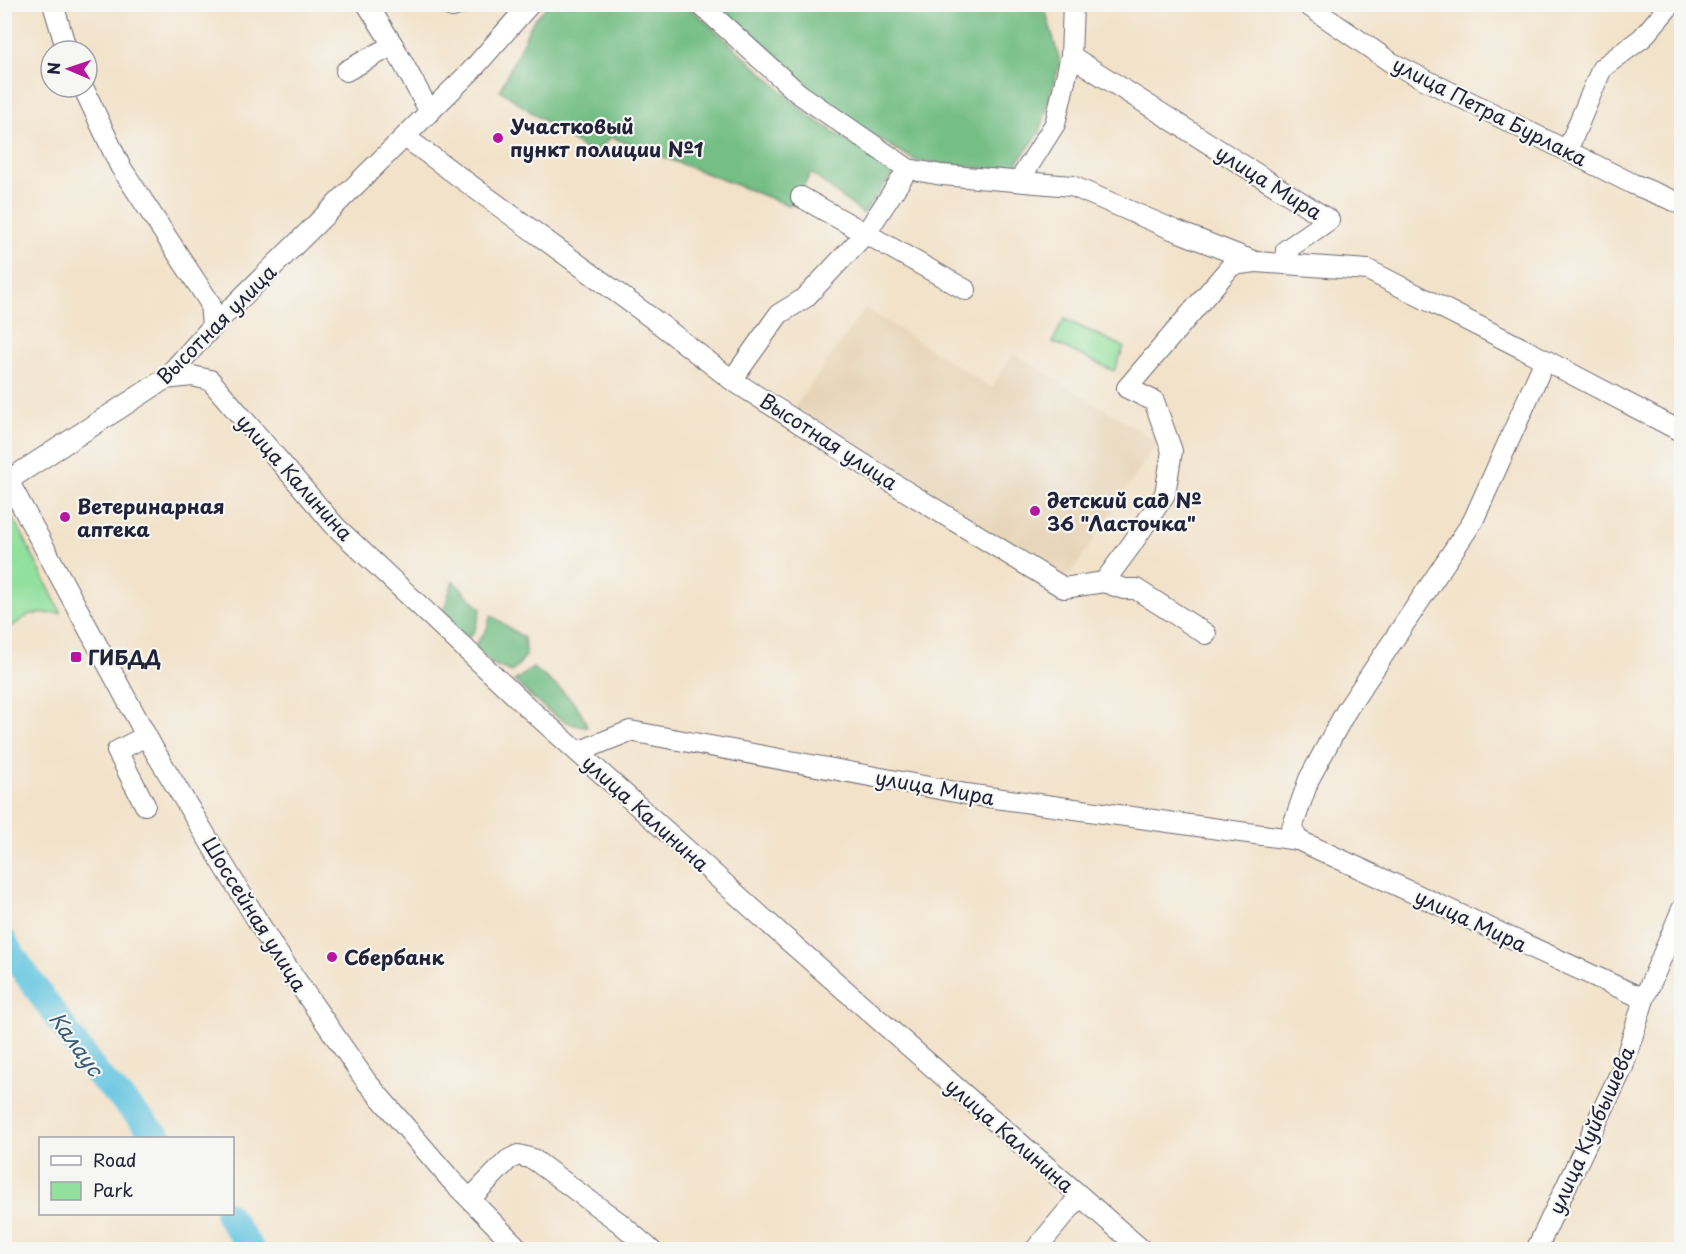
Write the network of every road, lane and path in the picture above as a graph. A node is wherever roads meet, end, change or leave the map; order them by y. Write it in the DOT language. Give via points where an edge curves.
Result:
graph roads {
  1 [pos="52,4"];
  2 [pos="367,4"];
  3 [pos="445,4"];
  4 [pos="461,4"];
  5 [pos="530,4"];
  6 [pos="700,4"];
  7 [pos="1073,4"];
  8 [pos="1306,4"];
  9 [pos="1671,4"];
  10 [pos="63,39"];
  11 [pos="393,45"];
  12 [pos="1071,56"];
  13 [pos="346,71"];
  14 [pos="89,99"];
  15 [pos="430,112"];
  16 [pos="405,137"];
  17 [pos="1567,151"];
  18 [pos="908,169"];
  19 [pos="1019,181"];
  20 [pos="801,197"];
  21 [pos="1682,204"];
  22 [pos="866,233"];
  23 [pos="1256,262"];
  24 [pos="1291,264"];
  25 [pos="966,290"];
  26 [pos="212,327"];
  27 [pos="1545,360"];
  28 [pos="165,379"];
  29 [pos="732,380"];
  30 [pos="1682,432"];
  31 [pos="6,481"];
  32 [pos="4,501"];
  33 [pos="41,543"];
  34 [pos="1104,582"];
  35 [pos="1206,634"];
  36 [pos="146,736"];
  37 [pos="578,752"];
  38 [pos="145,805"];
  39 [pos="1298,840"];
  40 [pos="1682,909"];
  41 [pos="1644,999"];
  42 [pos="1080,1196"];
  43 [pos="471,1198"];
  44 [pos="520,1250"];
  45 [pos="651,1250"];
  46 [pos="1035,1250"];
  47 [pos="1142,1250"];
  48 [pos="1536,1250"];
  1 -- 10 [label="street"];
  2 -- 11 [label="street"];
  3 -- 4 [label="street"];
  5 -- 15 [label="street, Высотная улица"];
  6 -- 18 [label="street" via="798,93"];
  7 -- 12 [label="street"];
  8 -- 17 [label="street, улица Петра Бурлака" via="1392,63"];
  9 -- 17 [label="street" via="1642,38 1602,68"];
  11 -- 13 [label="street"];
  11 -- 15 [label="street"];
  12 -- 19 [label="street" via="1055,124"];
  12 -- 24 [label="street, улица Мира" via="1329,220 1286,250"];
  14 -- 26 [label="street" via="120,166 210,303"];
  15 -- 16 [label="street, Высотная улица"];
  16 -- 26 [label="street, Высотная улица"];
  16 -- 29 [label="street, Высотная улица"];
  17 -- 21 [label="street, улица Петра Бурлака"];
  18 -- 19 [label="street"];
  18 -- 22 [label="street"];
  19 -- 23 [label="street" via="1072,186"];
  20 -- 22 [label="street"];
  22 -- 25 [label="street"];
  22 -- 29 [label="street" via="805,298 779,314"];
  23 -- 24 [label="street"];
  23 -- 34 [label="street" via="1232,265 1127,388 1154,401 1173,451 1165,494"];
  24 -- 27 [label="street" via="1368,270"];
  26 -- 28 [label="street, Высотная улица"];
  27 -- 30 [label="street"];
  27 -- 39 [label="street" via="1473,521 1346,711 1309,779 1292,828"];
  28 -- 31 [label="street, Высотная улица"];
  28 -- 37 [label="street, улица Калинина" via="192,376 210,380 335,526"];
  29 -- 34 [label="street, Высотная улица" via="1064,588"];
  31 -- 33 [label="street"];
  32 -- 33 [label="street"];
  33 -- 36 [label="street, Шоссейная улица"];
  34 -- 35 [label="street" via="1136,589"];
  36 -- 38 [label="street" via="117,751"];
  36 -- 43 [label="street, Шоссейная улица" via="274,948 366,1081"];
  37 -- 39 [label="street, улица Мира" via="630,731 966,794"];
  37 -- 42 [label="street, улица Калинина"];
  39 -- 41 [label="street, улица Мира"];
  40 -- 41 [label="street, улица Куйбышева"];
  41 -- 48 [label="street, улица Куйбышева" via="1623,1067"];
  42 -- 46 [label="street"];
  42 -- 47 [label="street, улица Калинина"];
  43 -- 44 [label="street, Шоссейная улица"];
  43 -- 45 [label="street" via="508,1160 518,1155 533,1159"];
}
